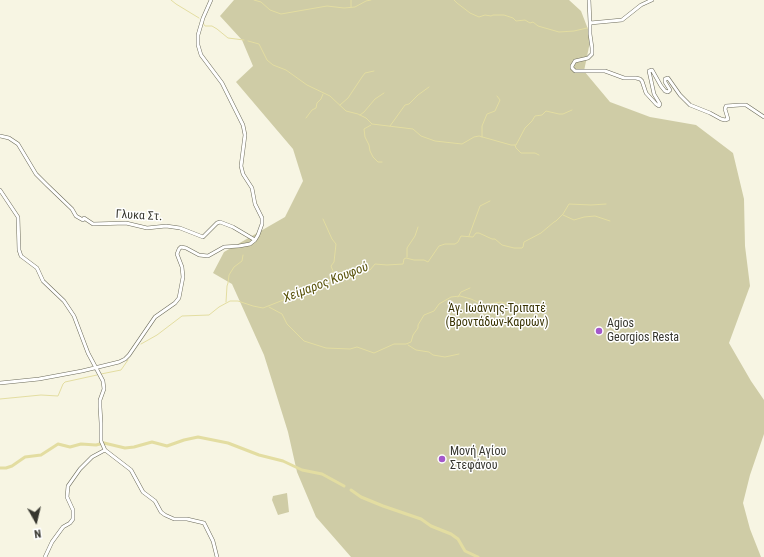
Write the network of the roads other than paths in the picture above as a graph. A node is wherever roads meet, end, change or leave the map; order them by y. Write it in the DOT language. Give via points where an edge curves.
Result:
graph roads {
  1 [pos="210,0"];
  2 [pos="588,0"];
  3 [pos="652,0"];
  4 [pos="590,23"];
  5 [pos="764,117"];
  6 [pos="0,136"];
  7 [pos="0,190"];
  8 [pos="255,240"];
  9 [pos="93,361"];
  10 [pos="114,363"];
  11 [pos="105,366"];
  12 [pos="96,367"];
  13 [pos="89,368"];
  14 [pos="81,371"];
  15 [pos="99,373"];
  16 [pos="0,383"];
  17 [pos="105,450"];
  18 [pos="46,555"];
  19 [pos="217,557"];
  1 -- 8 [label="main road" via="198,35 198,45 201,55 222,83 243,125 245,135 241,167 253,189 255,204 262,220"];
  2 -- 4 [label="main road"];
  3 -- 4 [label="main road" via="622,20"];
  4 -- 5 [label="main road" via="592,54 588,58 575,61 572,66 575,71 605,71 624,78 640,79 646,93 658,106 660,104 654,94 649,71 652,70 665,91 670,90 665,82 668,78 690,105 721,120 728,119 726,106 737,105 746,105"];
  6 -- 8 [label="main road, Γλυκα Στ." via="10,138 19,145 40,178 76,216 95,224 126,223 147,228 166,226 180,228 203,237 220,222"];
  7 -- 9 [label="main road" via="18,217 21,256 37,268 43,281 64,301 73,315"];
  8 -- 10 [label="main road" via="246,245 222,248 208,256 199,255 186,248 179,249 177,254 182,267 182,277 179,298 155,317 127,357"];
  9 -- 12 [label="main road"];
  9 -- 13 [label="main road"];
  10 -- 11 [label="main road"];
  10 -- 12 [label="main road"];
  11 -- 12 [label="main road"];
  11 -- 15 [label="main road" via="101,367"];
  12 -- 13 [label="main road"];
  12 -- 14 [label="main road"];
  12 -- 15 [label="main road"];
  13 -- 14 [label="main road"];
  14 -- 16 [label="main road"];
  15 -- 17 [label="main road" via="104,384 100,402 102,444"];
  17 -- 18 [label="main road" via="92,457 69,484 67,497 73,509 73,519 63,526"];
  17 -- 19 [label="main road" via="131,470 144,494 155,501 165,515 204,523"];
}
